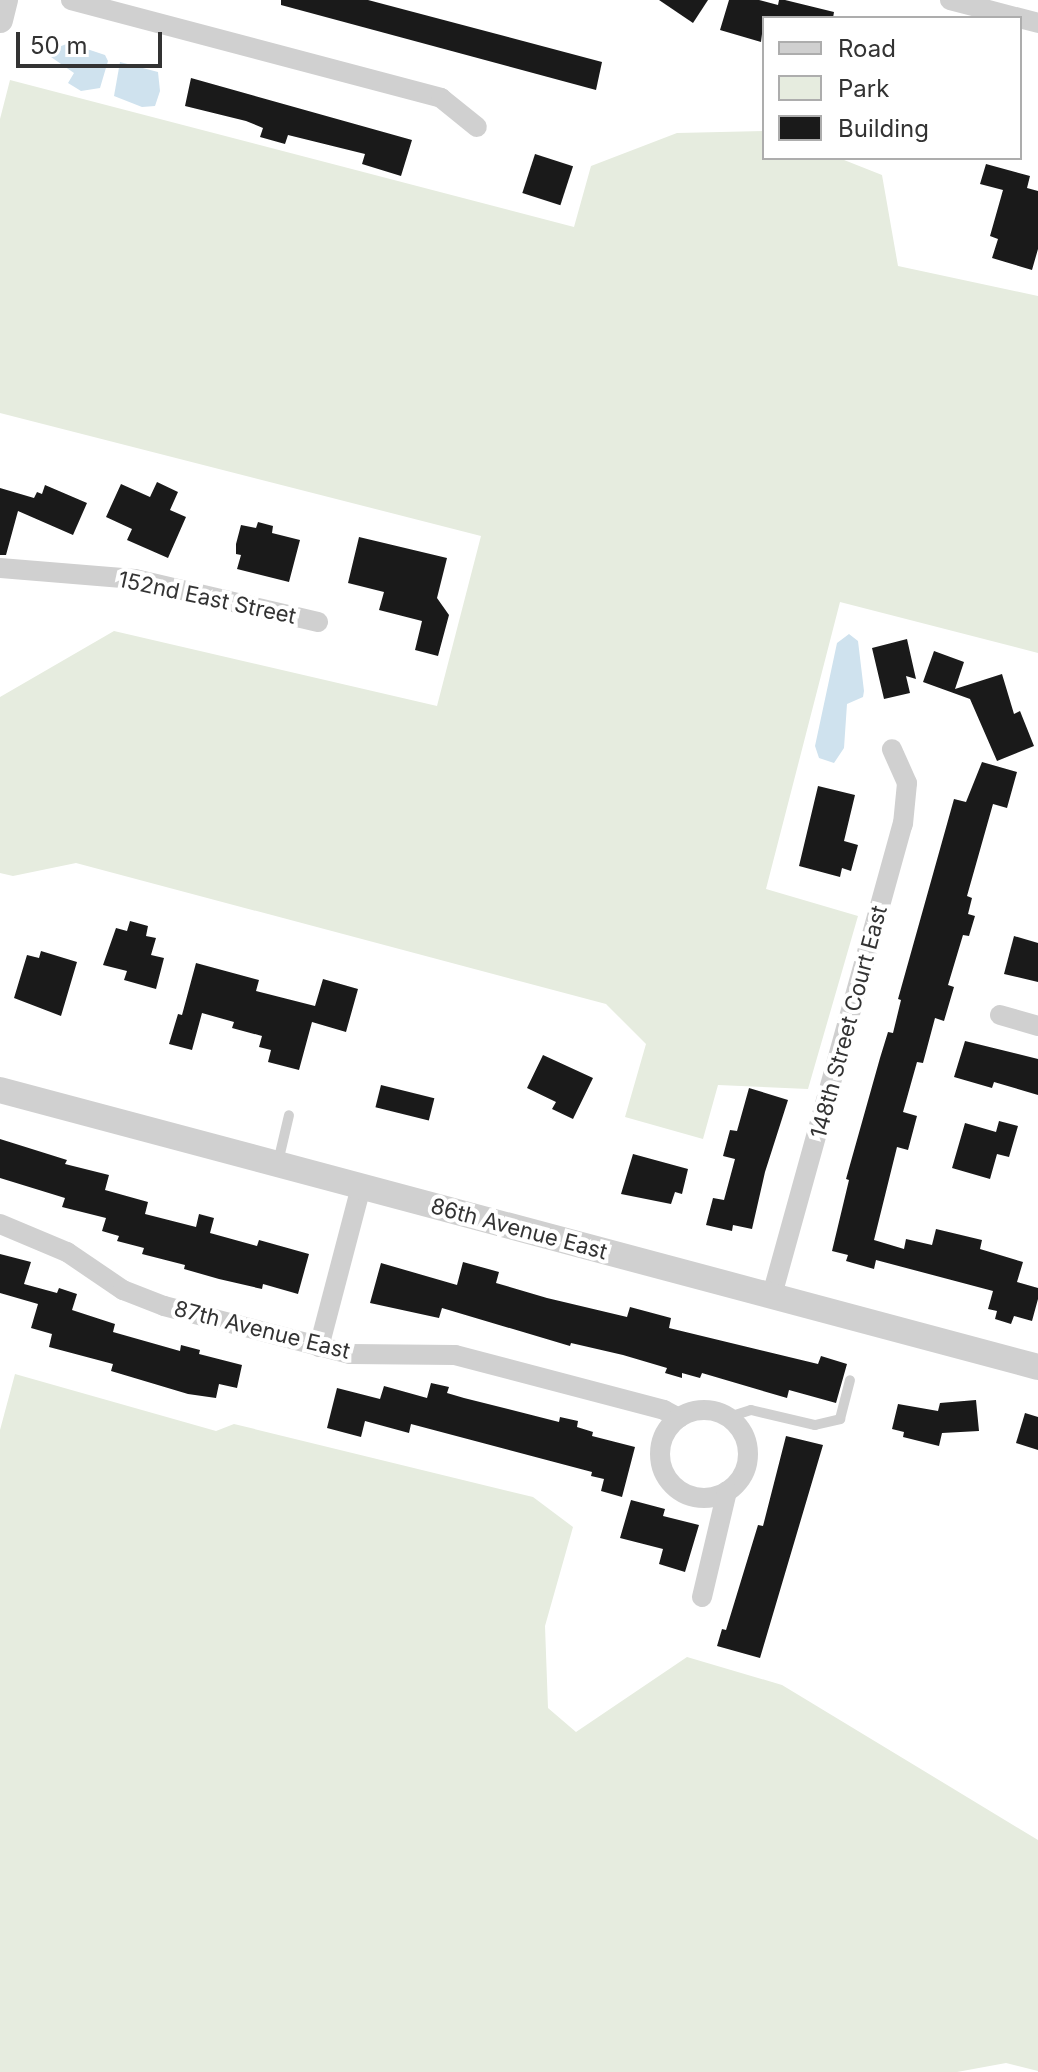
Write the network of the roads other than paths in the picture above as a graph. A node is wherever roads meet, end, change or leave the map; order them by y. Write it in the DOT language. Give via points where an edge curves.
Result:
graph roads {
  1 [pos="5,0"];
  2 [pos="71,0"];
  3 [pos="950,0"];
  4 [pos="1011,16"];
  5 [pos="0,20"];
  6 [pos="477,127"];
  7 [pos="0,568"];
  8 [pos="318,622"];
  9 [pos="892,749"];
  10 [pos="1000,1015"];
  11 [pos="1038,1026"];
  12 [pos="0,1090"];
  13 [pos="289,1115"];
  14 [pos="277,1164"];
  15 [pos="361,1187"];
  16 [pos="0,1224"];
  17 [pos="772,1295"];
  18 [pos="319,1347"];
  19 [pos="1038,1367"];
  20 [pos="850,1380"];
  21 [pos="729,1417"];
  22 [pos="679,1418"];
  23 [pos="727,1491"];
  24 [pos="702,1597"];
  1 -- 5 [label="street"];
  2 -- 6 [label="street" via="441,98"];
  3 -- 4 [label="street"];
  7 -- 8 [label="street, 152nd East Street" via="135,579"];
  9 -- 17 [label="street, 148th Street Court East" via="907,783 903,824"];
  10 -- 11 [label="street"];
  12 -- 14 [label="street, 86th Avenue East"];
  13 -- 14 [label="lane"];
  14 -- 15 [label="street, 86th Avenue East"];
  15 -- 17 [label="street, 86th Avenue East"];
  15 -- 18 [label="street"];
  16 -- 18 [label="street, 87th Avenue East" via="67,1252 141,1299"];
  17 -- 19 [label="street, 86th Avenue East"];
  18 -- 22 [label="street, 87th Avenue East" via="372,1355 455,1355"];
  20 -- 21 [label="lane" via="840,1419 815,1425 751,1410"];
  21 -- 22 [label="street, 87th Avenue East" via="701,1410"];
  21 -- 23 [label="street" via="746,1440 748,1454 739,1482"];
  22 -- 23 [label="street" via="660,1446 664,1474 673,1486 699,1498"];
  23 -- 24 [label="street"];
}
